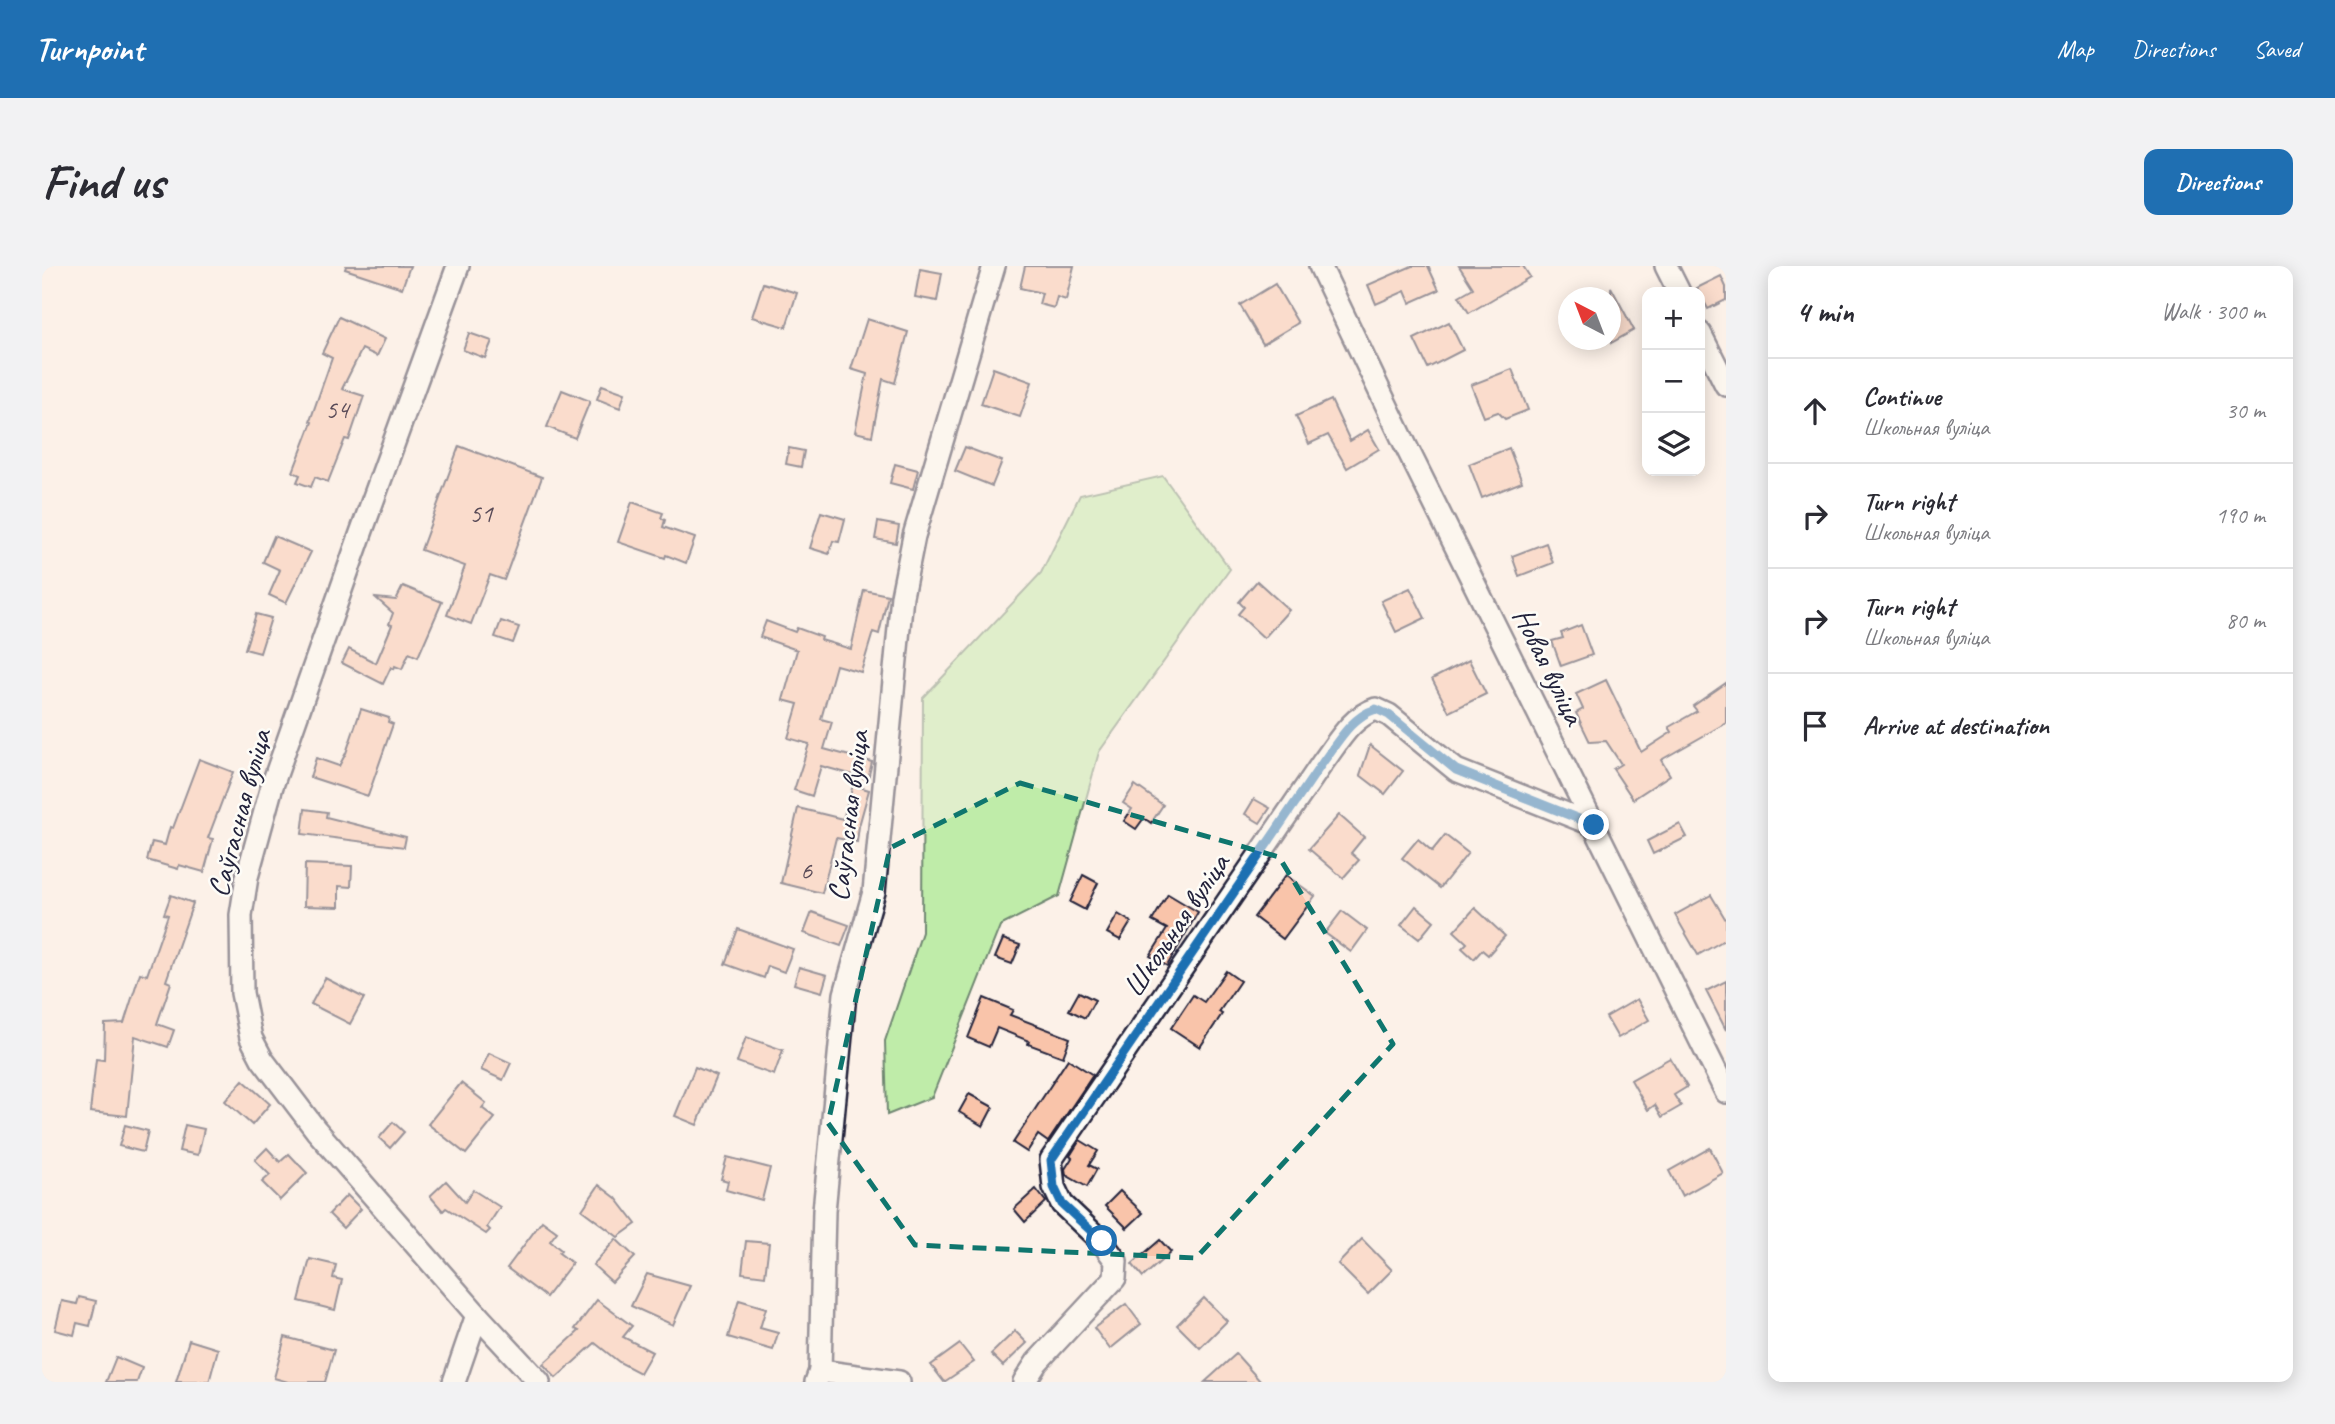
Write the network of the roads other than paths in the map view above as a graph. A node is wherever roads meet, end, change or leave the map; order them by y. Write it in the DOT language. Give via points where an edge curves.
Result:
graph roads {
  1 [pos="458,266"];
  2 [pos="994,266"];
  3 [pos="1321,266"];
  4 [pos="1666,266"];
  5 [pos="1676,287"];
  6 [pos="1705,343"];
  7 [pos="1726,385"];
  8 [pos="1594,825"];
  9 [pos="1726,1092"];
  10 [pos="477,1315"];
  11 [pos="818,1376"];
  12 [pos="454,1382"];
  13 [pos="539,1382"];
  14 [pos="899,1382"];
  15 [pos="1024,1382"];
  1 -- 10 [label="street, Саўгасная вуліца" via="272,786 241,915 242,993 250,1032 262,1059 316,1130"];
  2 -- 11 [label="street, Саўгасная вуліца" via="914,536 902,596 874,892 845,994 824,1211"];
  3 -- 8 [label="street, Новая вуліца"];
  4 -- 5 [label="street"];
  6 -- 7 [label="street"];
  8 -- 9 [label="street, Новая вуліца"];
  8 -- 15 [label="street, Школьная вуліца" via="1456,770 1376,709 1354,721 1051,1160 1054,1187 1062,1204 1102,1241 1116,1261 1115,1278"];
  10 -- 12 [label="street"];
  10 -- 13 [label="street, Саўгасная вуліца"];
  11 -- 14 [label="street"];
}
